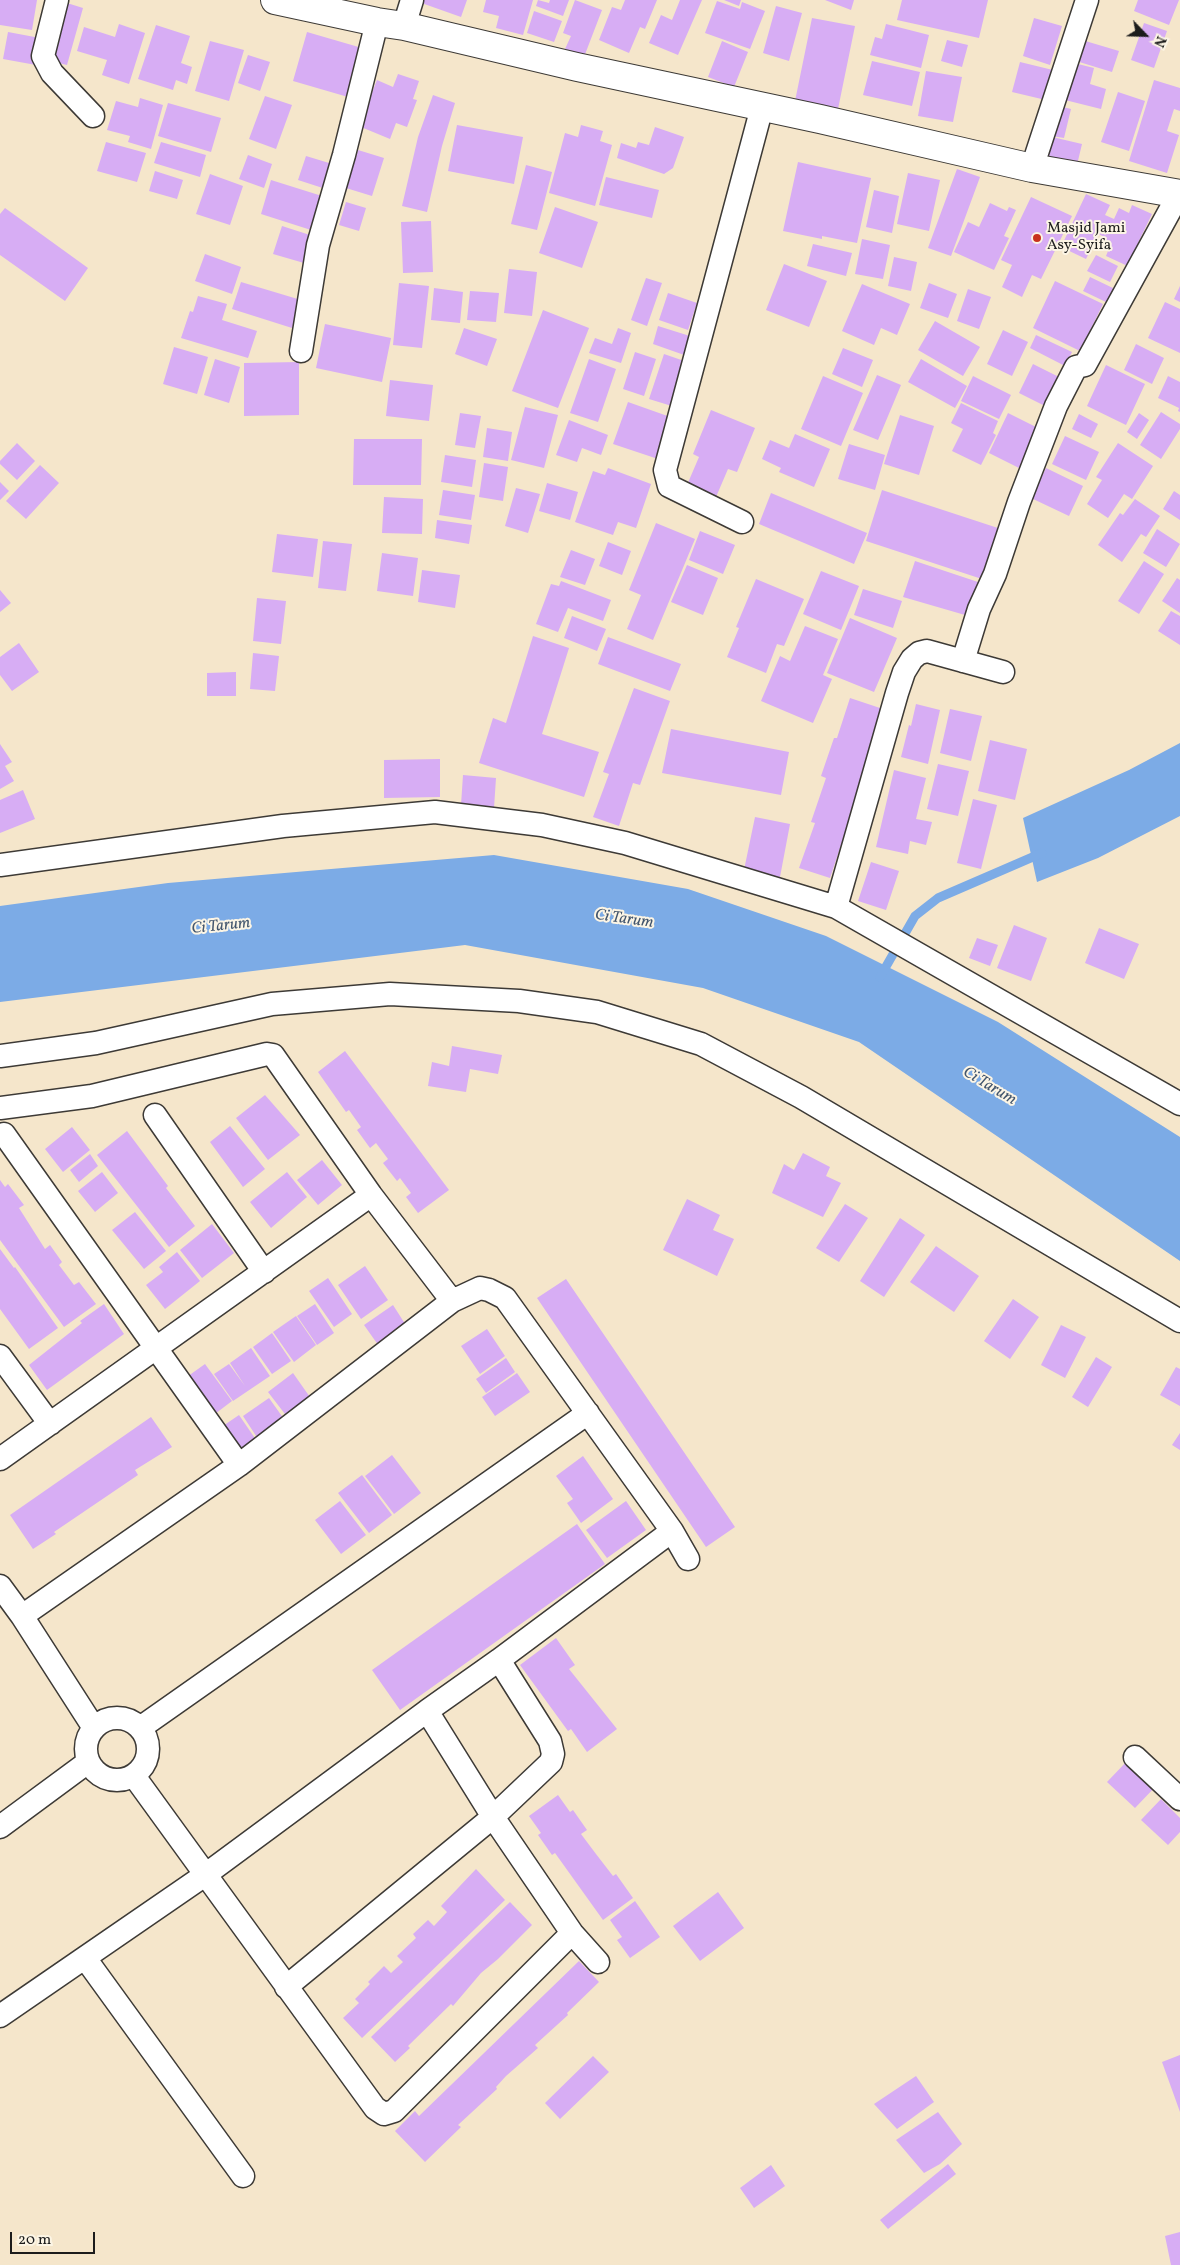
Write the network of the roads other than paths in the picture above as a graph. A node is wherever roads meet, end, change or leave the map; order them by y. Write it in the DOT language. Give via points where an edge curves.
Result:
graph roads {
  1 [pos="57,0"];
  2 [pos="275,0"];
  3 [pos="412,0"];
  4 [pos="1087,0"];
  5 [pos="377,22"];
  6 [pos="404,26"];
  7 [pos="762,107"];
  8 [pos="93,116"];
  9 [pos="1032,168"];
  10 [pos="1179,194"];
  11 [pos="301,351"];
  12 [pos="742,522"];
  13 [pos="963,661"];
  14 [pos="1002,672"];
  15 [pos="0,865"];
  16 [pos="836,907"];
  17 [pos="0,1056"];
  18 [pos="1180,1104"];
  19 [pos="0,1108"];
  20 [pos="155,1115"];
  21 [pos="4,1134"];
  22 [pos="371,1195"];
  23 [pos="264,1272"];
  24 [pos="452,1301"];
  25 [pos="1180,1321"];
  26 [pos="157,1348"];
  27 [pos="0,1356"];
  28 [pos="588,1413"];
  29 [pos="50,1424"];
  30 [pos="0,1459"];
  31 [pos="239,1464"];
  32 [pos="672,1531"];
  33 [pos="688,1559"];
  34 [pos="0,1586"];
  35 [pos="22,1616"];
  36 [pos="499,1660"];
  37 [pos="427,1711"];
  38 [pos="94,1728"];
  39 [pos="140,1728"];
  40 [pos="1136,1757"];
  41 [pos="88,1762"];
  42 [pos="134,1776"];
  43 [pos="1180,1798"];
  44 [pos="493,1818"];
  45 [pos="0,1827"];
  46 [pos="205,1875"];
  47 [pos="572,1933"];
  48 [pos="85,1958"];
  49 [pos="598,1962"];
  50 [pos="286,1987"];
  51 [pos="0,2016"];
  52 [pos="243,2176"];
  1 -- 8 [label="street" via="43,56 52,73"];
  2 -- 5 [label="street"];
  3 -- 6 [label="street"];
  4 -- 9 [label="street"];
  5 -- 6 [label="street"];
  5 -- 11 [label="street" via="318,245"];
  6 -- 7 [label="street"];
  7 -- 9 [label="street"];
  7 -- 12 [label="street" via="665,470 669,486"];
  9 -- 10 [label="street"];
  10 -- 13 [label="street" via="1086,365 1076,366 1056,406 995,574 979,609"];
  13 -- 14 [label="street"];
  13 -- 16 [label="street" via="927,651 912,659 904,672"];
  15 -- 16 [label="street" via="283,826 435,812 542,825 625,843"];
  16 -- 18 [label="street"];
  17 -- 25 [label="street" via="96,1042 272,1004 390,994 519,1001 596,1012 701,1044 792,1093"];
  19 -- 22 [label="street" via="92,1096 267,1054 274,1055"];
  20 -- 23 [label="street"];
  21 -- 26 [label="street"];
  22 -- 23 [label="street"];
  22 -- 24 [label="street"];
  23 -- 26 [label="street"];
  24 -- 28 [label="street" via="480,1288 505,1298"];
  24 -- 31 [label="street"];
  26 -- 29 [label="street"];
  26 -- 31 [label="street"];
  27 -- 29 [label="street"];
  28 -- 32 [label="street"];
  28 -- 39 [label="street"];
  29 -- 30 [label="street"];
  31 -- 35 [label="street"];
  32 -- 33 [label="street"];
  32 -- 36 [label="street"];
  34 -- 35 [label="street"];
  35 -- 38 [label="street"];
  36 -- 37 [label="street"];
  36 -- 44 [label="street" via="550,1741 553,1754 551,1762"];
  37 -- 44 [label="street"];
  37 -- 46 [label="street"];
  38 -- 39 [label="street" via="110,1718 132,1721"];
  38 -- 41 [label="street" via="87,1740"];
  39 -- 42 [label="street" via="146,1737 147,1759"];
  40 -- 43 [label="street"];
  41 -- 42 [label="street" via="94,1771 113,1781"];
  41 -- 45 [label="street"];
  42 -- 46 [label="street"];
  44 -- 47 [label="street"];
  44 -- 50 [label="street"];
  46 -- 48 [label="street"];
  46 -- 50 [label="street"];
  47 -- 49 [label="street"];
  47 -- 50 [label="street" via="394,2112 384,2114 374,2108"];
  48 -- 51 [label="street"];
  48 -- 52 [label="street"];
}
